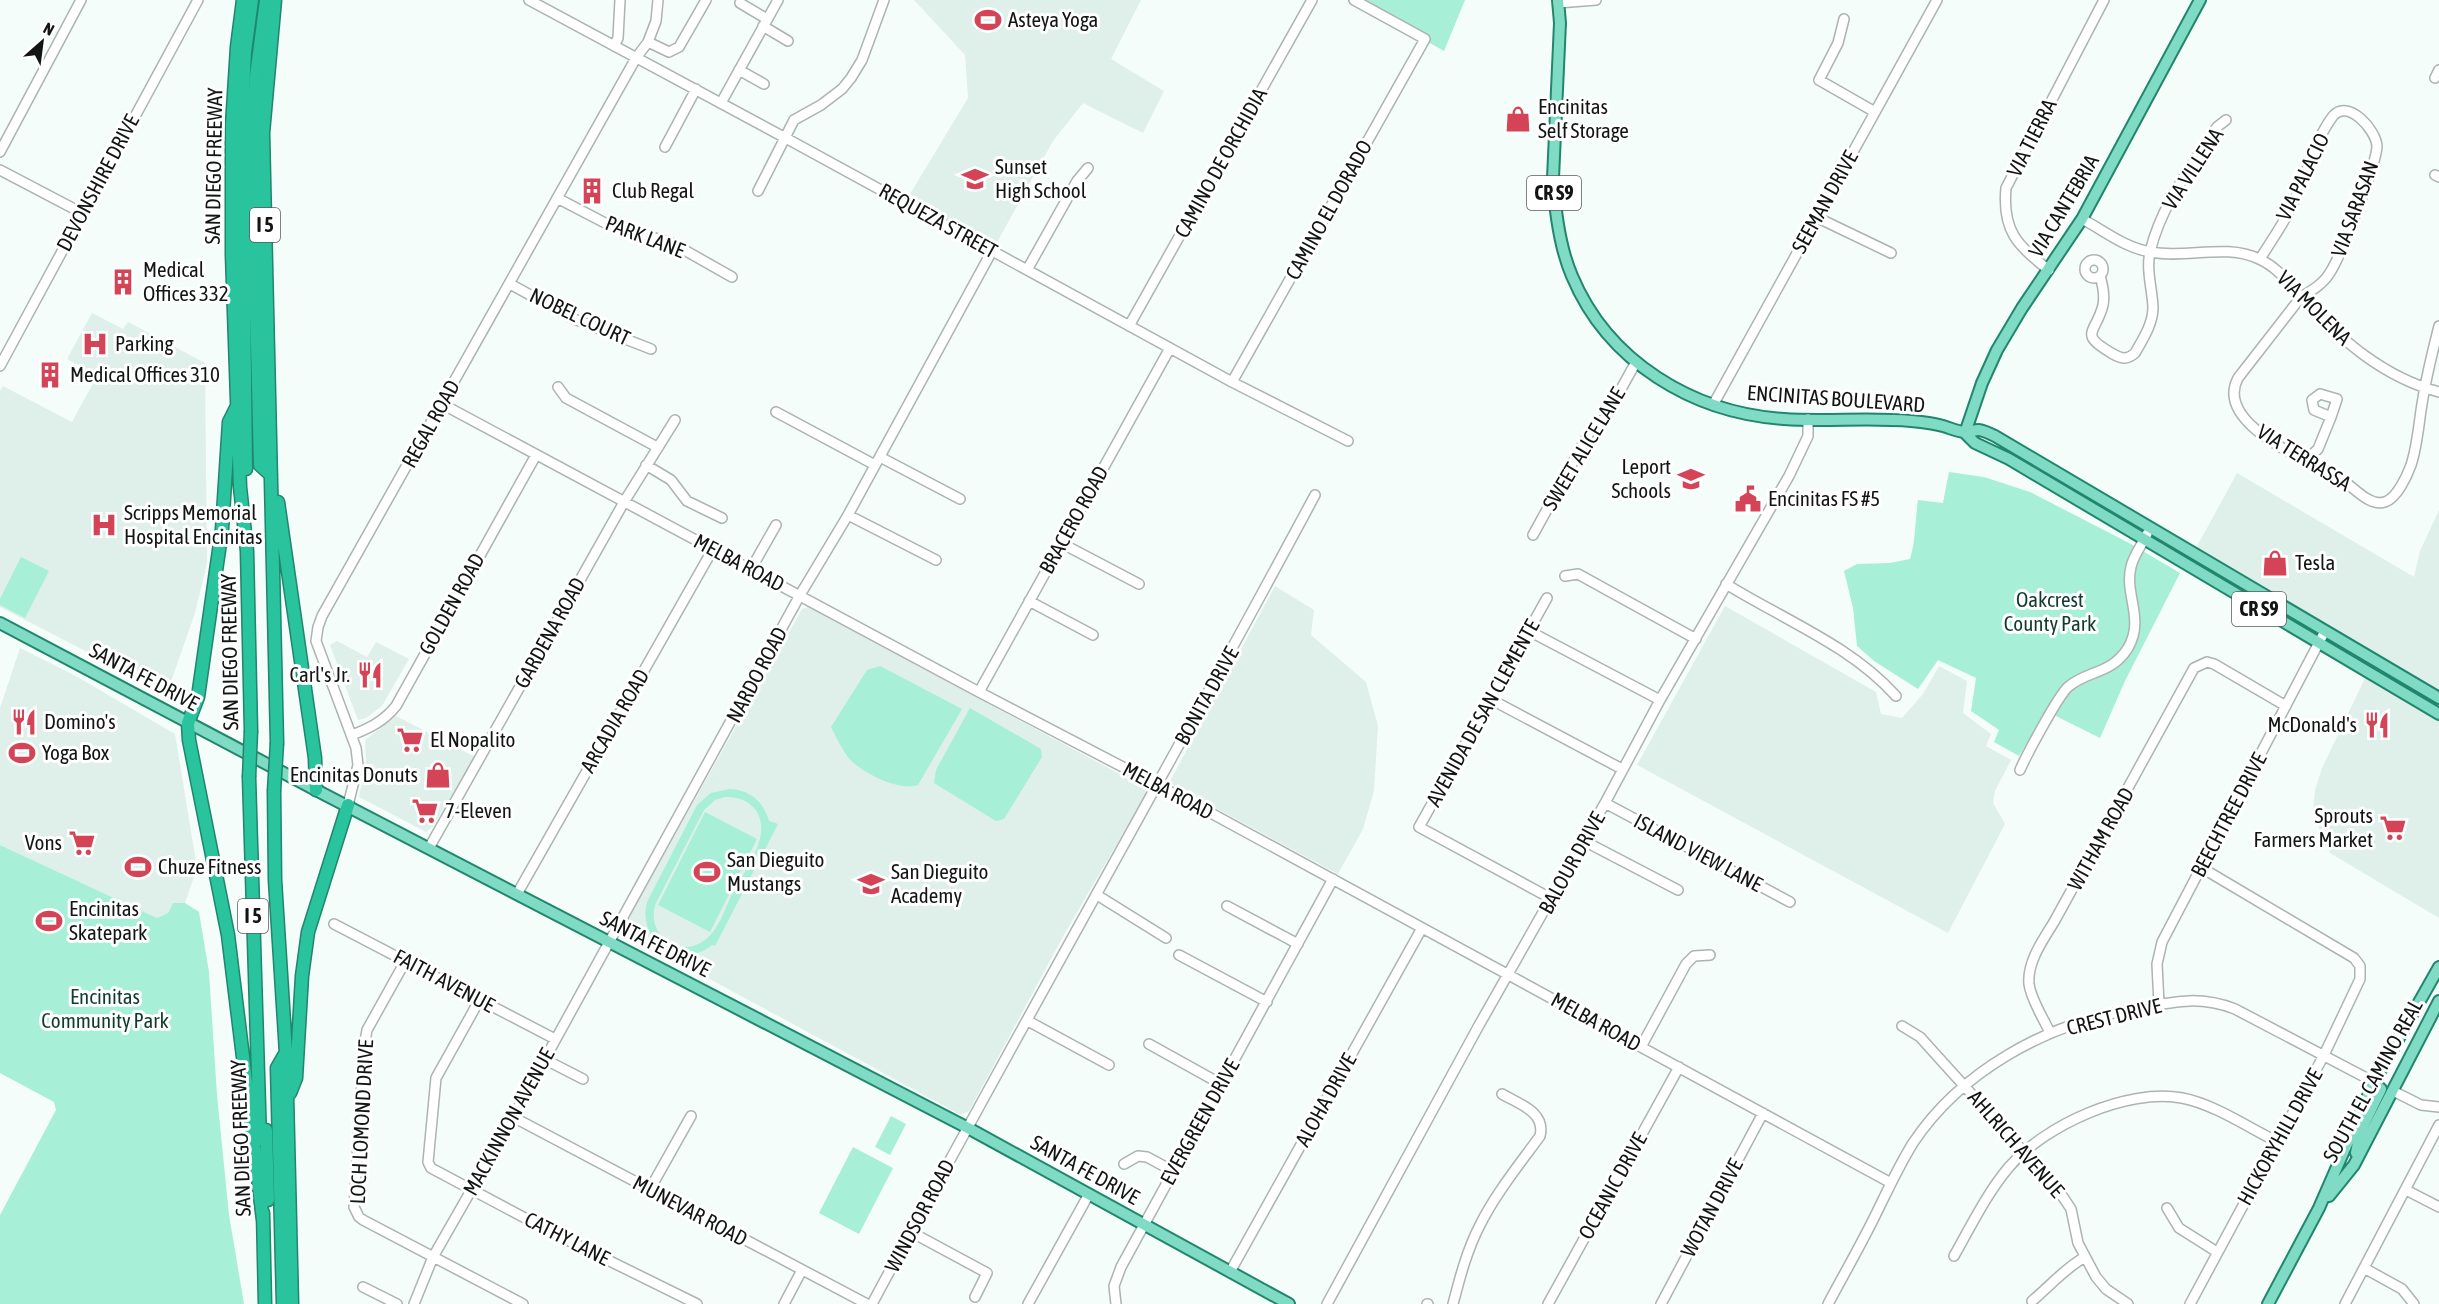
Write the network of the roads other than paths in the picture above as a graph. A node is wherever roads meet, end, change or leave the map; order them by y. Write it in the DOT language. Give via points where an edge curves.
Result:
graph roads {
  1 [pos="81,0"];
  2 [pos="198,0"];
  3 [pos="243,0"];
  4 [pos="252,0"];
  5 [pos="266,0"];
  6 [pos="275,0"];
  7 [pos="529,0"];
  8 [pos="658,0"];
  9 [pos="706,0"];
  10 [pos="778,0"];
  11 [pos="884,0"];
  12 [pos="1312,0"];
  13 [pos="1354,0"];
  14 [pos="1596,0"];
  15 [pos="1937,0"];
  16 [pos="2104,0"];
  17 [pos="2200,0"];
  18 [pos="620,1"];
  19 [pos="1558,2"];
  20 [pos="740,3"];
  21 [pos="1845,19"];
  22 [pos="765,23"];
  23 [pos="788,41"];
  24 [pos="648,42"];
  25 [pos="614,46"];
  26 [pos="636,58"];
  27 [pos="739,70"];
  28 [pos="764,84"];
  29 [pos="696,89"];
  30 [pos="721,103"];
  31 [pos="1875,112"];
  32 [pos="2355,115"];
  33 [pos="2226,120"];
  34 [pos="783,137"];
  35 [pos="665,147"];
  36 [pos="0,152"];
  37 [pos="1088,168"];
  38 [pos="0,170"];
  39 [pos="758,191"];
  40 [pos="557,198"];
  41 [pos="82,213"];
  42 [pos="1816,217"];
  43 [pos="2082,219"];
  44 [pos="992,251"];
  45 [pos="2150,252"];
  46 [pos="1891,253"];
  47 [pos="2260,259"];
  48 [pos="1027,270"];
  49 [pos="2049,270"];
  50 [pos="2100,276"];
  51 [pos="732,277"];
  52 [pos="510,284"];
  53 [pos="2301,297"];
  54 [pos="1129,326"];
  55 [pos="2439,326"];
  56 [pos="1170,348"];
  57 [pos="651,349"];
  58 [pos="1636,362"];
  59 [pos="0,366"];
  60 [pos="1232,382"];
  61 [pos="558,387"];
  62 [pos="2424,388"];
  63 [pos="2439,392"];
  64 [pos="442,404"];
  65 [pos="1713,405"];
  66 [pos="237,406"];
  67 [pos="776,412"];
  68 [pos="2331,417"];
  69 [pos="1808,419"];
  70 [pos="675,420"];
  71 [pos="1965,432"];
  72 [pos="1348,441"];
  73 [pos="657,447"];
  74 [pos="270,451"];
  75 [pos="536,455"];
  76 [pos="878,461"];
  77 [pos="2305,461"];
  78 [pos="646,465"];
  79 [pos="271,475"];
  80 [pos="240,487"];
  81 [pos="1315,495"];
  82 [pos="960,499"];
  83 [pos="624,502"];
  84 [pos="848,515"];
  85 [pos="722,518"];
  86 [pos="776,525"];
  87 [pos="2151,527"];
  88 [pos="1533,535"];
  89 [pos="2145,540"];
  90 [pos="1061,543"];
  91 [pos="713,549"];
  92 [pos="936,560"];
  93 [pos="751,569"];
  94 [pos="1565,576"];
  95 [pos="1139,584"];
  96 [pos="1726,584"];
  97 [pos="800,595"];
  98 [pos="1547,598"];
  99 [pos="1029,601"];
  100 [pos="0,623"];
  101 [pos="1529,631"];
  102 [pos="2325,631"];
  103 [pos="1093,635"];
  104 [pos="1696,639"];
  105 [pos="2318,644"];
  106 [pos="2375,676"];
  107 [pos="2428,691"];
  108 [pos="979,692"];
  109 [pos="1896,696"];
  110 [pos="2439,698"];
  111 [pos="1492,700"];
  112 [pos="1660,700"];
  113 [pos="2286,706"];
  114 [pos="2439,714"];
  115 [pos="188,723"];
  116 [pos="352,735"];
  117 [pos="1622,769"];
  118 [pos="2020,770"];
  119 [pos="1158,786"];
  120 [pos="316,790"];
  121 [pos="1605,803"];
  122 [pos="348,806"];
  123 [pos="1584,841"];
  124 [pos="429,848"];
  125 [pos="2202,868"];
  126 [pos="1333,879"];
  127 [pos="1678,890"];
  128 [pos="517,894"];
  129 [pos="1097,896"];
  130 [pos="1552,899"];
  131 [pos="1790,902"];
  132 [pos="1227,906"];
  133 [pos="333,924"];
  134 [pos="1422,928"];
  135 [pos="1166,938"];
  136 [pos="609,942"];
  137 [pos="1298,944"];
  138 [pos="1179,955"];
  139 [pos="1710,955"];
  140 [pos="406,960"];
  141 [pos="2439,967"];
  142 [pos="1508,974"];
  143 [pos="480,999"];
  144 [pos="2439,1001"];
  145 [pos="1267,1002"];
  146 [pos="2160,1005"];
  147 [pos="1028,1020"];
  148 [pos="1902,1026"];
  149 [pos="2050,1033"];
  150 [pos="555,1039"];
  151 [pos="1149,1044"];
  152 [pos="1641,1047"];
  153 [pos="285,1053"];
  154 [pos="2324,1055"];
  155 [pos="257,1056"];
  156 [pos="544,1059"];
  157 [pos="1109,1065"];
  158 [pos="1679,1067"];
  159 [pos="583,1079"];
  160 [pos="2374,1082"];
  161 [pos="1221,1084"];
  162 [pos="1965,1086"];
  163 [pos="2393,1091"];
  164 [pos="1502,1094"];
  165 [pos="287,1100"];
  166 [pos="2439,1107"];
  167 [pos="1763,1113"];
  168 [pos="691,1116"];
  169 [pos="513,1117"];
  170 [pos="2439,1125"];
  171 [pos="968,1128"];
  172 [pos="2278,1142"];
  173 [pos="2025,1152"];
  174 [pos="1124,1164"];
  175 [pos="2354,1165"];
  176 [pos="1173,1171"];
  177 [pos="1891,1183"];
  178 [pos="472,1188"];
  179 [pos="650,1189"];
  180 [pos="2406,1190"];
  181 [pos="1089,1194"];
  182 [pos="2439,1207"];
  183 [pos="2167,1208"];
  184 [pos="2319,1208"];
  185 [pos="263,1220"];
  186 [pos="1143,1224"];
  187 [pos="911,1232"];
  188 [pos="2217,1252"];
  189 [pos="1954,1256"];
  190 [pos="433,1257"];
  191 [pos="2085,1257"];
  192 [pos="2364,1268"];
  193 [pos="802,1270"];
  194 [pos="1230,1272"];
  195 [pos="363,1287"];
  196 [pos="975,1297"];
  197 [pos="2032,1301"];
  198 [pos="265,1304"];
  199 [pos="271,1304"];
  200 [pos="283,1304"];
  201 [pos="292,1304"];
  202 [pos="396,1304"];
  203 [pos="414,1304"];
  204 [pos="523,1304"];
  205 [pos="697,1304"];
  206 [pos="784,1304"];
  207 [pos="867,1304"];
  208 [pos="872,1304"];
  209 [pos="1028,1304"];
  210 [pos="1116,1304"];
  211 [pos="1289,1304"];
  212 [pos="1327,1304"];
  213 [pos="1453,1304"];
  214 [pos="1548,1304"];
  215 [pos="1661,1304"];
  216 [pos="1828,1304"];
  217 [pos="2128,1304"];
  218 [pos="2190,1304"];
  219 [pos="2268,1304"];
  220 [pos="2345,1304"];
  221 [pos="2414,1304"];
  1 -- 36 [label="street"];
  2 -- 41 [label="street, DEVONSHIRE DRIVE"];
  3 -- 66 [label="highway, SAN DIEGO FREEWAY / I 5" via="232,125"];
  4 -- 80 [label="highway" via="242,112 248,465"];
  5 -- 79 [label="highway" via="252,141 260,465"];
  6 -- 74 [label="highway, I 5" via="263,133"];
  7 -- 25 [label="street, REQUEZA STREET"];
  8 -- 24 [label="street, REGAL ROAD"];
  9 -- 24 [label="street" via="679,47 669,52"];
  10 -- 22 [label="street"];
  11 -- 34 [label="street" via="862,60 851,78 821,105 794,120"];
  12 -- 54 [label="street, CAMINO DE ORCHIDIA"];
  13 -- 60 [label="street, CAMINO EL DORADO" via="1425,39"];
  14 -- 19 [label="street"];
  15 -- 31 [label="street, SEEMAN DRIVE"];
  16 -- 49 [label="street, VIA TIERRA" via="2006,188 2004,209 2012,232 2028,255"];
  17 -- 43 [label="main road, VIA CANTEBRIA"];
  18 -- 25 [label="street"];
  19 -- 58 [label="main road, ENCINITAS BOULEVARD / CR S9" via="1553,178 1561,243 1572,276 1594,316"];
  20 -- 22 [label="street"];
  21 -- 31 [label="street" via="1819,80"];
  22 -- 23 [label="street"];
  22 -- 27 [label="street"];
  24 -- 26 [label="street, REGAL ROAD"];
  25 -- 26 [label="street, REQUEZA STREET"];
  26 -- 29 [label="street, REQUEZA STREET"];
  26 -- 40 [label="street, REGAL ROAD"];
  27 -- 28 [label="street"];
  27 -- 30 [label="street"];
  29 -- 30 [label="street, REQUEZA STREET"];
  29 -- 35 [label="street"];
  30 -- 34 [label="street, REQUEZA STREET"];
  31 -- 42 [label="street, SEEMAN DRIVE"];
  32 -- 47 [label="street, VIA PALACIO" via="2343,110 2335,114 2311,154 2293,204"];
  32 -- 53 [label="street, VIA SARASAN" via="2373,132 2377,149 2343,251 2329,276"];
  33 -- 45 [label="street, VIA VILLENA" via="2217,127 2168,202"];
  34 -- 39 [label="street"];
  34 -- 44 [label="street, REQUEZA STREET"];
  37 -- 48 [label="street"];
  38 -- 41 [label="street"];
  40 -- 51 [label="street, PARK LANE" via="607,224 672,243"];
  40 -- 52 [label="street, REGAL ROAD"];
  41 -- 59 [label="street, DEVONSHIRE DRIVE"];
  42 -- 46 [label="street"];
  42 -- 65 [label="street, SEEMAN DRIVE"];
  43 -- 45 [label="street, VIA MOLENA" via="2121,242"];
  43 -- 49 [label="main road, VIA CANTEBRIA"];
  44 -- 48 [label="street, REQUEZA STREET"];
  44 -- 76 [label="street, NARDO ROAD"];
  45 -- 47 [label="street, VIA MOLENA" via="2227,252"];
  45 -- 50 [label="street" via="2151,320 2130,357 2119,357 2092,337 2091,329 2103,305"];
  47 -- 53 [label="street, VIA MOLENA" via="2280,271"];
  48 -- 54 [label="street, REQUEZA STREET"];
  49 -- 71 [label="main road, VIA CANTEBRIA" via="1997,350"];
  52 -- 57 [label="street, NOBEL COURT" via="574,319"];
  52 -- 64 [label="street, REGAL ROAD"];
  53 -- 62 [label="street, VIA MOLENA" via="2361,354"];
  53 -- 77 [label="street, VIA TERRASSA" via="2234,386 2236,406 2255,432"];
  54 -- 56 [label="street, REQUEZA STREET"];
  55 -- 62 [label="street, VIA TERRASSA"];
  56 -- 60 [label="street, REQUEZA STREET"];
  56 -- 90 [label="street, BRACERO ROAD"];
  58 -- 65 [label="main road, ENCINITAS BOULEVARD / CR S9" via="1670,386"];
  58 -- 88 [label="street, SWEET ALICE LANE" via="1605,418 1589,433"];
  60 -- 72 [label="street, REQUEZA STREET"];
  61 -- 73 [label="street" via="566,398"];
  62 -- 63 [label="street, VIA MOLENA"];
  62 -- 77 [label="street, VIA TERRASSA" via="2412,463 2393,498 2376,502"];
  64 -- 75 [label="street, MELBA ROAD"];
  64 -- 116 [label="street, REGAL ROAD" via="318,627 316,641"];
  65 -- 69 [label="main road, ENCINITAS BOULEVARD / CR S9" via="1740,413"];
  66 -- 80 [label="highway, SAN DIEGO FREEWAY / I 5"];
  66 -- 115 [label="highway" via="229,422 222,529 198,697"];
  67 -- 76 [label="street"];
  68 -- 77 [label="street" via="2318,449"];
  69 -- 71 [label="main road, ENCINITAS BOULEVARD / CR S9" via="1910,421"];
  69 -- 96 [label="street, BALOUR DRIVE" via="1808,436 1789,476"];
  70 -- 73 [label="street, GARDENA ROAD"];
  71 -- 87 [label="main road, ENCINITAS BOULEVARD / CR S9" via="1980,430 1995,436"];
  71 -- 89 [label="main road, ENCINITAS BOULEVARD / CR S9" via="1975,442"];
  73 -- 78 [label="street, GARDENA ROAD"];
  74 -- 79 [label="highway, I 5"];
  74 -- 120 [label="highway" via="315,758"];
  75 -- 83 [label="street, MELBA ROAD"];
  75 -- 116 [label="street, GOLDEN ROAD" via="396,706 378,723"];
  76 -- 82 [label="street"];
  76 -- 84 [label="street, NARDO ROAD"];
  78 -- 83 [label="street, GARDENA ROAD"];
  78 -- 85 [label="street" via="671,480 687,501"];
  79 -- 153 [label="highway, I 5, bridge" via="277,743 275,880"];
  80 -- 155 [label="highway, SAN DIEGO FREEWAY / I 5, bridge" via="247,551"];
  81 -- 119 [label="street, BONITA DRIVE"];
  83 -- 91 [label="street, MELBA ROAD"];
  83 -- 124 [label="street, GARDENA ROAD"];
  84 -- 92 [label="street"];
  84 -- 97 [label="street, NARDO ROAD"];
  86 -- 93 [label="street"];
  87 -- 89 [label="street"];
  87 -- 102 [label="main road, ENCINITAS BOULEVARD / CR S9"];
  89 -- 105 [label="main road, ENCINITAS BOULEVARD / CR S9"];
  89 -- 118 [label="street" via="2131,567 2134,633 2129,645 2105,670 2066,688"];
  90 -- 95 [label="street"];
  90 -- 99 [label="street, BRACERO ROAD"];
  91 -- 93 [label="street, MELBA ROAD"];
  91 -- 128 [label="street, ARCADIA ROAD"];
  93 -- 97 [label="street, MELBA ROAD"];
  94 -- 104 [label="street" via="1578,574"];
  96 -- 104 [label="street, BALOUR DRIVE"];
  96 -- 109 [label="street" via="1848,653"];
  97 -- 108 [label="street, MELBA ROAD"];
  97 -- 136 [label="street, NARDO ROAD"];
  98 -- 101 [label="street, AVENIDA DE SAN CLEMENTE"];
  99 -- 103 [label="street"];
  99 -- 108 [label="street, BRACERO ROAD"];
  100 -- 115 [label="main road, SANTA FE DRIVE"];
  101 -- 111 [label="street, AVENIDA DE SAN CLEMENTE"];
  101 -- 112 [label="street"];
  102 -- 105 [label="street, BEECHTREE DRIVE"];
  102 -- 107 [label="main road, ENCINITAS BOULEVARD / CR S9"];
  104 -- 112 [label="street, BALOUR DRIVE"];
  105 -- 106 [label="main road, ENCINITAS BOULEVARD / CR S9"];
  105 -- 113 [label="street, BEECHTREE DRIVE"];
  106 -- 107 [label="main road" via="2382,671 2410,688"];
  106 -- 114 [label="main road, ENCINITAS BOULEVARD / CR S9"];
  107 -- 110 [label="main road, ENCINITAS BOULEVARD / CR S9"];
  108 -- 119 [label="street, MELBA ROAD"];
  111 -- 117 [label="street"];
  111 -- 130 [label="street, AVENIDA DE SAN CLEMENTE" via="1419,827"];
  112 -- 117 [label="street, BALOUR DRIVE"];
  113 -- 125 [label="street, BEECHTREE DRIVE"];
  113 -- 149 [label="street, WITHAM ROAD" via="2214,664 2207,662 2194,668 2039,946 2029,986"];
  115 -- 120 [label="main road, SANTA FE DRIVE"];
  115 -- 185 [label="highway" via="228,935"];
  116 -- 122 [label="street, REGAL ROAD" via="359,762"];
  117 -- 121 [label="street, BALOUR DRIVE"];
  119 -- 126 [label="street, MELBA ROAD"];
  119 -- 129 [label="street, BONITA DRIVE"];
  120 -- 122 [label="main road, SANTA FE DRIVE"];
  121 -- 123 [label="street, BALOUR DRIVE"];
  121 -- 131 [label="street, ISLAND VIEW LANE"];
  122 -- 124 [label="main road, SANTA FE DRIVE"];
  122 -- 165 [label="highway" via="308,932 296,1078"];
  123 -- 127 [label="street"];
  123 -- 130 [label="street, BALOUR DRIVE"];
  124 -- 128 [label="main road, SANTA FE DRIVE"];
  125 -- 146 [label="street, BEECHTREE DRIVE" via="2162,942 2157,964"];
  125 -- 154 [label="street, HICKORYHILL DRIVE" via="2354,958 2360,966 2360,979"];
  126 -- 134 [label="street, MELBA ROAD"];
  126 -- 137 [label="street, EVERGREEN DRIVE"];
  128 -- 136 [label="main road, SANTA FE DRIVE"];
  129 -- 135 [label="street"];
  129 -- 147 [label="street, BONITA DRIVE"];
  130 -- 142 [label="street, BALOUR DRIVE"];
  132 -- 137 [label="street"];
  133 -- 140 [label="street, FAITH AVENUE"];
  134 -- 142 [label="street, MELBA ROAD"];
  134 -- 194 [label="street, ALOHA DRIVE"];
  136 -- 150 [label="street, MACKINNON AVENUE"];
  136 -- 171 [label="main road, SANTA FE DRIVE"];
  137 -- 145 [label="street, EVERGREEN DRIVE"];
  138 -- 145 [label="street"];
  139 -- 152 [label="street" via="1694,956 1686,964"];
  140 -- 143 [label="street, FAITH AVENUE"];
  140 -- 190 [label="street, LOCH LOMOND DRIVE" via="367,1030 354,1207 363,1220"];
  141 -- 160 [label="main road, SOUTH EL CAMINO REAL"];
  142 -- 152 [label="street, MELBA ROAD"];
  142 -- 212 [label="street, BALOUR DRIVE"];
  143 -- 150 [label="street, FAITH AVENUE"];
  143 -- 178 [label="street, CATHY LANE" via="436,1078 429,1162 438,1173"];
  144 -- 163 [label="main road, SOUTH EL CAMINO REAL"];
  145 -- 161 [label="street, EVERGREEN DRIVE"];
  146 -- 149 [label="street, CREST DRIVE" via="2076,1023"];
  146 -- 154 [label="street, CREST DRIVE" via="2194,999 2216,1001"];
  147 -- 157 [label="street"];
  147 -- 171 [label="street, BONITA DRIVE"];
  148 -- 162 [label="street, AHLRICH AVENUE" via="1920,1037"];
  149 -- 162 [label="street, CREST DRIVE" via="2003,1058"];
  150 -- 156 [label="street, MACKINNON AVENUE"];
  151 -- 161 [label="street"];
  152 -- 158 [label="street, MELBA ROAD"];
  153 -- 165 [label="highway, I 5"];
  153 -- 200 [label="highway" via="277,1068"];
  154 -- 160 [label="street, CREST DRIVE"];
  154 -- 172 [label="street, HICKORYHILL DRIVE"];
  155 -- 185 [label="highway, SAN DIEGO FREEWAY / I 5"];
  155 -- 199 [label="highway" via="264,1069"];
  156 -- 159 [label="street"];
  156 -- 169 [label="street, MACKINNON AVENUE"];
  158 -- 167 [label="street, MELBA ROAD"];
  158 -- 214 [label="street, OCEANIC DRIVE"];
  160 -- 175 [label="main road" via="2380,1089 2360,1132"];
  160 -- 184 [label="main road, SOUTH EL CAMINO REAL"];
  161 -- 176 [label="street, EVERGREEN DRIVE"];
  162 -- 173 [label="street, AHLRICH AVENUE"];
  162 -- 177 [label="street, CREST DRIVE" via="1930,1120"];
  163 -- 166 [label="street" via="2421,1105"];
  163 -- 175 [label="main road, SOUTH EL CAMINO REAL"];
  164 -- 213 [label="street" via="1535,1113 1540,1119 1540,1136 1480,1225 1462,1267"];
  165 -- 201 [label="highway, I 5"];
  167 -- 177 [label="street, MELBA ROAD"];
  167 -- 215 [label="street, WOTAN DRIVE"];
  168 -- 179 [label="street"];
  169 -- 178 [label="street, MACKINNON AVENUE"];
  169 -- 179 [label="street, MUNEVAR ROAD"];
  170 -- 180 [label="street"];
  171 -- 181 [label="main road, SANTA FE DRIVE"];
  171 -- 187 [label="street, WINDSOR ROAD"];
  172 -- 173 [label="street" via="2201,1104 2166,1097 2126,1100 2075,1119"];
  172 -- 188 [label="street, HICKORYHILL DRIVE"];
  173 -- 189 [label="street" via="1997,1182"];
  173 -- 191 [label="street, AHLRICH AVENUE" via="2071,1209"];
  174 -- 176 [label="street" via="1138,1155"];
  175 -- 184 [label="main road, SOUTH EL CAMINO REAL"];
  176 -- 186 [label="street, EVERGREEN DRIVE"];
  177 -- 216 [label="street, CREST DRIVE"];
  178 -- 190 [label="street, MACKINNON AVENUE"];
  178 -- 205 [label="street, CATHY LANE"];
  179 -- 193 [label="street, MUNEVAR ROAD"];
  180 -- 182 [label="street"];
  180 -- 192 [label="street"];
  181 -- 186 [label="main road, SANTA FE DRIVE"];
  181 -- 209 [label="street"];
  183 -- 188 [label="street" via="2179,1228"];
  184 -- 219 [label="main road, SOUTH EL CAMINO REAL"];
  185 -- 198 [label="highway, SAN DIEGO FREEWAY / I 5"];
  186 -- 194 [label="main road, SANTA FE DRIVE"];
  186 -- 210 [label="street, EVERGREEN DRIVE" via="1114,1286"];
  187 -- 196 [label="street" via="987,1273"];
  187 -- 208 [label="street, WINDSOR ROAD"];
  188 -- 218 [label="street, HICKORYHILL DRIVE"];
  190 -- 203 [label="street, MACKINNON AVENUE"];
  190 -- 204 [label="street"];
  191 -- 197 [label="street" via="2068,1267"];
  191 -- 217 [label="street, AHLRICH AVENUE" via="2106,1289"];
  192 -- 220 [label="street"];
  192 -- 221 [label="street" via="2402,1289"];
  193 -- 206 [label="street"];
  193 -- 207 [label="street, MUNEVAR ROAD"];
  194 -- 211 [label="main road, SANTA FE DRIVE"];
  195 -- 202 [label="street"];
}
